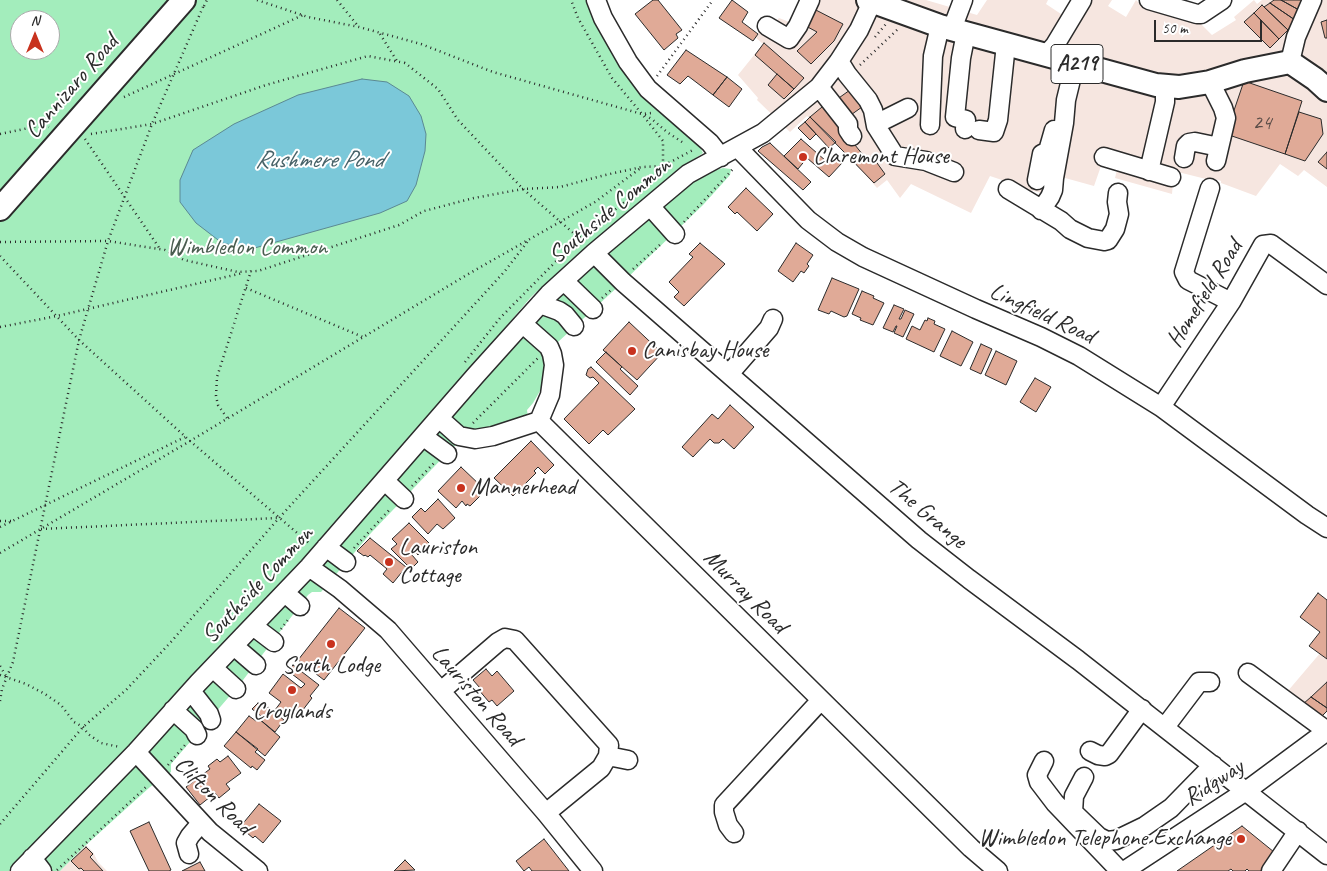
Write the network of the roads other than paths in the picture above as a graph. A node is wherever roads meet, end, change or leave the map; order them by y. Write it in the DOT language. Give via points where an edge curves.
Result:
graph roads {
  1 [pos="184,0"];
  2 [pos="596,0"];
  3 [pos="810,0"];
  4 [pos="963,0"];
  5 [pos="1082,0"];
  6 [pos="1149,0"];
  7 [pos="1222,0"];
  8 [pos="1312,0"];
  9 [pos="870,1"];
  10 [pos="768,26"];
  11 [pos="953,30"];
  12 [pos="1010,45"];
  13 [pos="1062,60"];
  14 [pos="1290,62"];
  15 [pos="843,68"];
  16 [pos="1210,82"];
  17 [pos="819,87"];
  18 [pos="1165,87"];
  19 [pos="1327,90"];
  20 [pos="908,108"];
  21 [pos="875,120"];
  22 [pos="930,125"];
  23 [pos="852,136"];
  24 [pos="1002,140"];
  25 [pos="738,156"];
  26 [pos="721,157"];
  27 [pos="1104,157"];
  28 [pos="1184,158"];
  29 [pos="1149,170"];
  30 [pos="954,172"];
  31 [pos="1171,177"];
  32 [pos="1037,180"];
  33 [pos="1210,188"];
  34 [pos="1013,192"];
  35 [pos="1118,193"];
  36 [pos="650,206"];
  37 [pos="0,209"];
  38 [pos="1041,210"];
  39 [pos="674,233"];
  40 [pos="594,253"];
  41 [pos="564,280"];
  42 [pos="1327,285"];
  43 [pos="1231,302"];
  44 [pos="540,304"];
  45 [pos="592,308"];
  46 [pos="773,319"];
  47 [pos="523,324"];
  48 [pos="574,326"];
  49 [pos="729,374"];
  50 [pos="1161,407"];
  51 [pos="440,418"];
  52 [pos="539,421"];
  53 [pos="424,437"];
  54 [pos="446,453"];
  55 [pos="385,481"];
  56 [pos="403,497"];
  57 [pos="1327,528"];
  58 [pos="317,545"];
  59 [pos="345,560"];
  60 [pos="309,567"];
  61 [pos="285,593"];
  62 [pos="299,606"];
  63 [pos="253,626"];
  64 [pos="273,642"];
  65 [pos="234,646"];
  66 [pos="256,665"];
  67 [pos="213,668"];
  68 [pos="1248,673"];
  69 [pos="1210,682"];
  70 [pos="236,689"];
  71 [pos="191,691"];
  72 [pos="441,691"];
  73 [pos="821,700"];
  74 [pos="173,710"];
  75 [pos="1146,712"];
  76 [pos="212,716"];
  77 [pos="1165,728"];
  78 [pos="1327,731"];
  79 [pos="196,734"];
  80 [pos="1090,751"];
  81 [pos="136,752"];
  82 [pos="608,756"];
  83 [pos="628,760"];
  84 [pos="1044,761"];
  85 [pos="1213,764"];
  86 [pos="1114,766"];
  87 [pos="1084,777"];
  88 [pos="1246,791"];
  89 [pos="546,813"];
  90 [pos="202,823"];
  91 [pos="1298,832"];
  92 [pos="734,833"];
  93 [pos="1125,837"];
  94 [pos="189,854"];
  95 [pos="1327,854"];
  96 [pos="1139,861"];
  97 [pos="37,864"];
  98 [pos="249,869"];
  99 [pos="20,871"];
  100 [pos="593,871"];
  101 [pos="998,871"];
  102 [pos="1120,871"];
  103 [pos="1124,871"];
  104 [pos="1271,871"];
  1 -- 37 [label="main road, Cannizaro Road"];
  2 -- 26 [label="street" via="628,62 648,89 710,143"];
  3 -- 10 [label="street" via="788,39"];
  4 -- 11 [label="street"];
  5 -- 13 [label="street" via="1055,46"];
  6 -- 7 [label="street" via="1197,14"];
  8 -- 14 [label="street" via="1296,37"];
  9 -- 11 [label="main road, A219"];
  9 -- 15 [label="street, Southside Common"];
  11 -- 12 [label="main road, A219"];
  11 -- 12 [label="street" via="961,58 955,116 966,120 972,130 994,132"];
  11 -- 22 [label="street" via="933,56"];
  12 -- 13 [label="main road, A219"];
  12 -- 24 [label="street" via="1008,113"];
  13 -- 18 [label="main road, A219"];
  13 -- 32 [label="street" via="1052,141 1048,151 1042,154"];
  13 -- 38 [label="street" via="1066,100 1064,124 1053,190"];
  14 -- 16 [label="main road, A219"];
  14 -- 19 [label="main road"];
  15 -- 17 [label="street, Southside Common"];
  15 -- 21 [label="street" via="868,100"];
  16 -- 18 [label="main road, A219"];
  16 -- 28 [label="street" via="1226,118 1217,154 1195,142 1186,146"];
  17 -- 23 [label="street" via="848,124"];
  17 -- 25 [label="street, Southside Common"];
  18 -- 29 [label="street" via="1165,102"];
  20 -- 21 [label="street" via="884,120"];
  21 -- 30 [label="street" via="895,156 926,160"];
  25 -- 26 [label="street, Southside Common"];
  25 -- 50 [label="street, Lingfield Road" via="837,242 1079,356"];
  26 -- 36 [label="street, Southside Common" via="688,174"];
  27 -- 29 [label="street"];
  29 -- 31 [label="street"];
  33 -- 43 [label="street" via="1184,272 1188,280"];
  34 -- 38 [label="street"];
  35 -- 38 [label="street" via="1119,214 1108,240 1088,238"];
  36 -- 39 [label="street"];
  36 -- 40 [label="street, Southside Common"];
  40 -- 41 [label="street, Southside Common"];
  40 -- 49 [label="street, The Grange"];
  41 -- 44 [label="street, Southside Common"];
  41 -- 45 [label="street"];
  42 -- 43 [label="street, Homefield Road" via="1267,244 1263,245"];
  43 -- 50 [label="street, Homefield Road"];
  44 -- 47 [label="street, Southside Common"];
  44 -- 48 [label="street" via="559,311"];
  46 -- 49 [label="street"];
  47 -- 51 [label="street, Southside Common"];
  47 -- 52 [label="street" via="549,347 552,354 550,395"];
  49 -- 75 [label="street, The Grange" via="919,540"];
  50 -- 57 [label="street, Lingfield Road"];
  51 -- 52 [label="street" via="459,436 475,439"];
  51 -- 53 [label="street, Southside Common"];
  52 -- 73 [label="street, Murray Road"];
  53 -- 54 [label="street"];
  53 -- 55 [label="street, Southside Common"];
  55 -- 56 [label="street"];
  55 -- 58 [label="street, Southside Common"];
  58 -- 59 [label="street"];
  58 -- 60 [label="street, Southside Common"];
  60 -- 61 [label="street, Southside Common"];
  60 -- 72 [label="street, Lauriston Road" via="388,630"];
  61 -- 62 [label="street"];
  61 -- 63 [label="street, Southside Common"];
  63 -- 64 [label="street"];
  63 -- 65 [label="street, Southside Common"];
  65 -- 66 [label="street"];
  65 -- 67 [label="street, Southside Common"];
  67 -- 70 [label="street"];
  67 -- 71 [label="street, Southside Common"];
  68 -- 78 [label="street"];
  69 -- 77 [label="street" via="1199,682"];
  71 -- 74 [label="street, Southside Common"];
  71 -- 76 [label="street"];
  72 -- 82 [label="street" via="498,642 505,638 515,640 609,745"];
  72 -- 89 [label="street, Lauriston Road"];
  73 -- 92 [label="street" via="724,805 728,825"];
  73 -- 101 [label="street, Murray Road"];
  74 -- 79 [label="street"];
  74 -- 81 [label="street, Southside Common"];
  75 -- 77 [label="street, The Grange"];
  75 -- 80 [label="street" via="1109,754 1098,755"];
  75 -- 86 [label="street"];
  77 -- 85 [label="street, The Grange"];
  78 -- 88 [label="street, Ridgway"];
  81 -- 90 [label="street, Clifton Road"];
  81 -- 97 [label="street, Southside Common"];
  82 -- 83 [label="street"];
  82 -- 89 [label="street" via="601,768"];
  84 -- 102 [label="street" via="1037,774 1039,782"];
  85 -- 88 [label="street, The Grange"];
  85 -- 93 [label="street" via="1171,808"];
  87 -- 93 [label="street" via="1074,796 1072,812 1099,837 1116,840"];
  88 -- 91 [label="street, The Grange"];
  88 -- 96 [label="street, Ridgway"];
  89 -- 100 [label="street, Lauriston Road"];
  90 -- 94 [label="street" via="186,843"];
  90 -- 98 [label="street, Clifton Road"];
  91 -- 95 [label="street, The Grange"];
  91 -- 104 [label="street"];
  93 -- 96 [label="street"];
  96 -- 103 [label="street, Ridgway"];
  97 -- 99 [label="street, Southside Common"];
}
